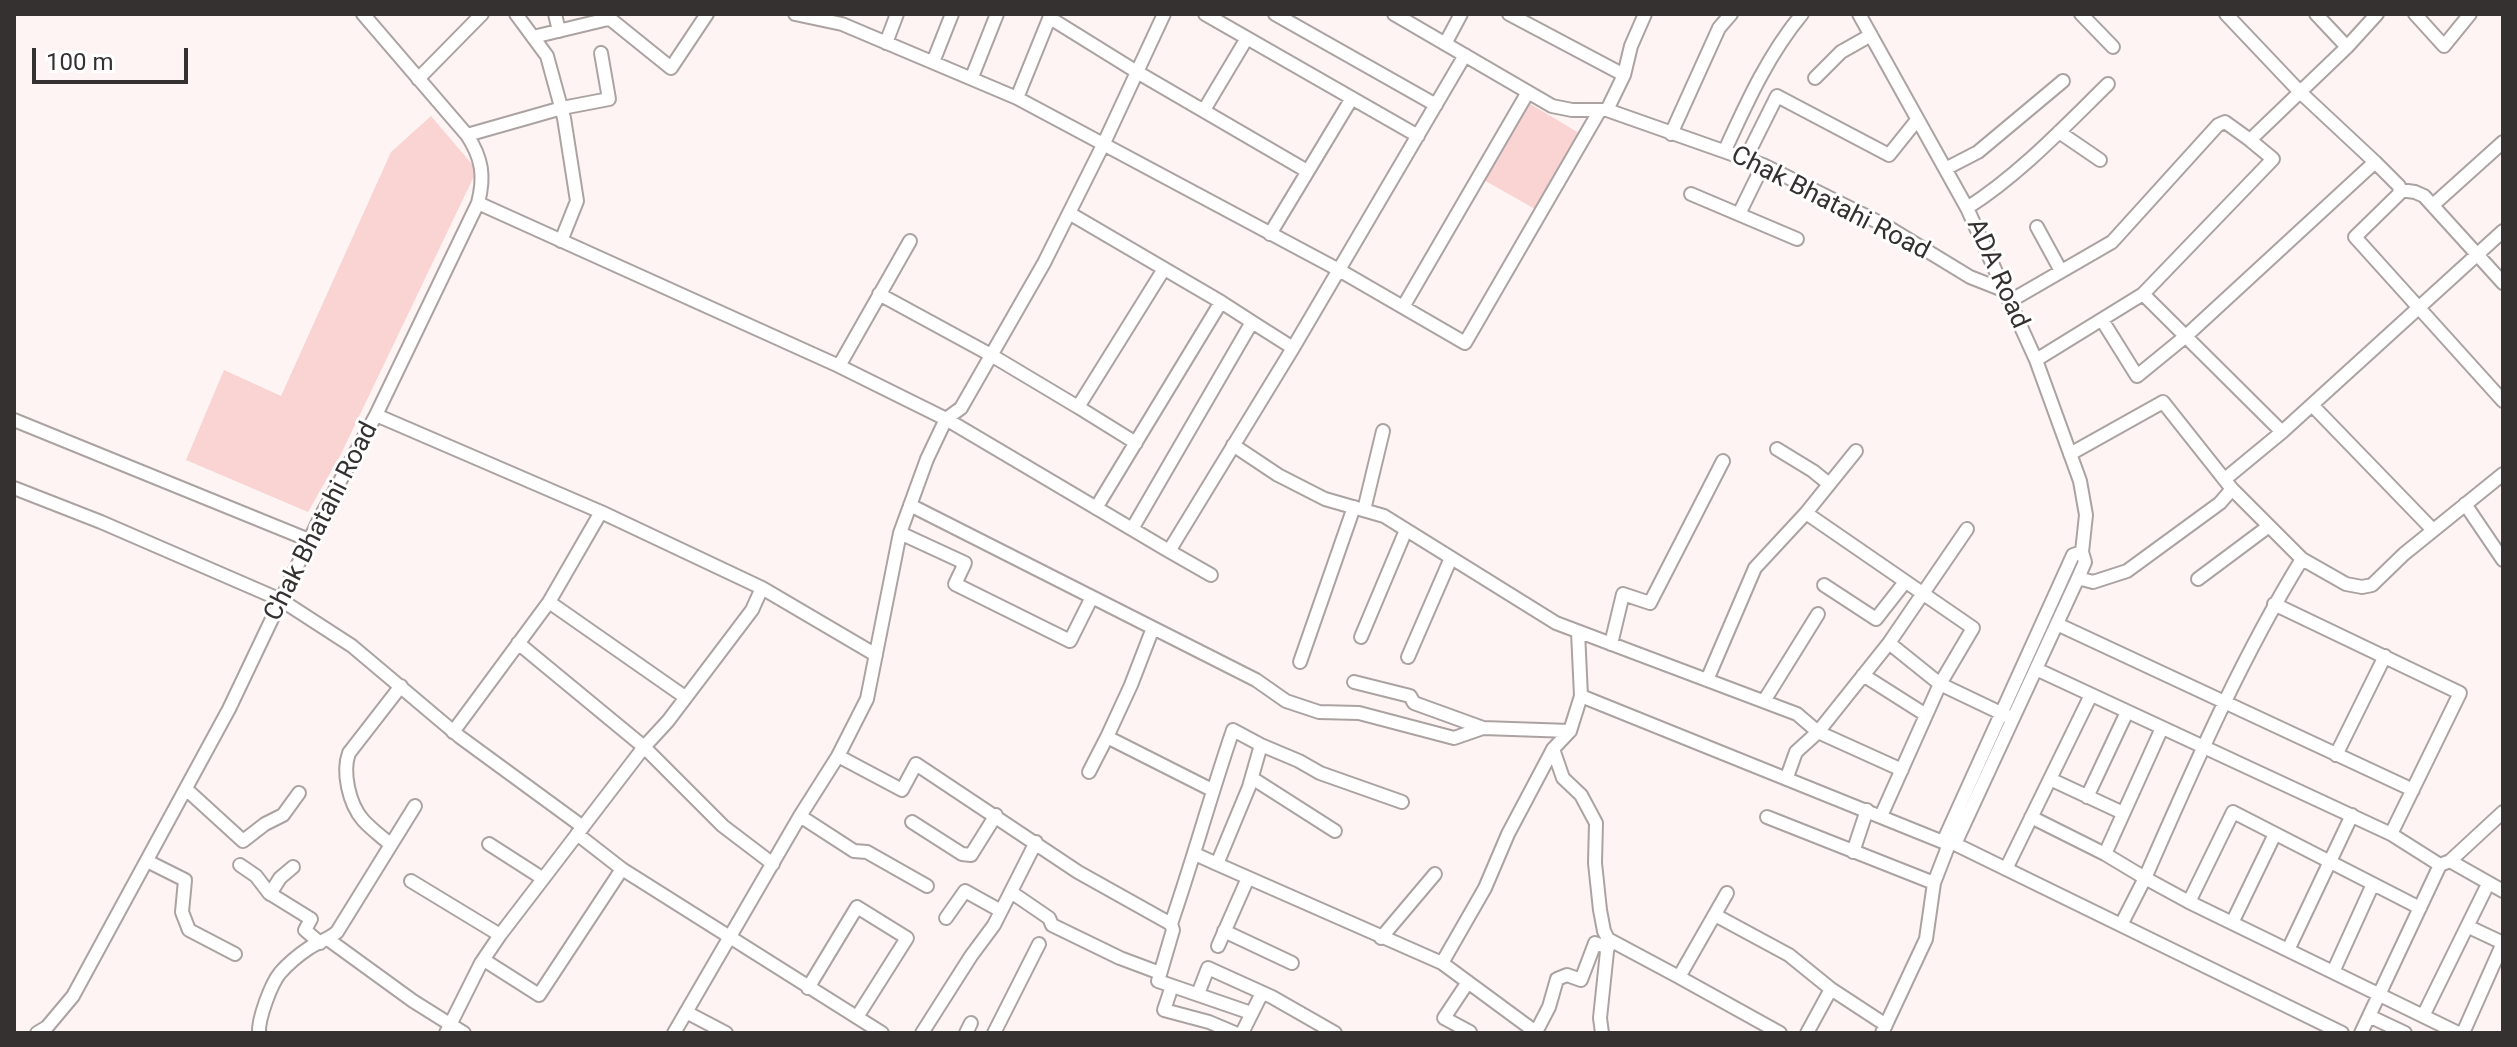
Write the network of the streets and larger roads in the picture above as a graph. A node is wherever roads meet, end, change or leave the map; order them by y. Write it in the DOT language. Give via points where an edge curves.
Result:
graph roads {
  1 [pos="363,14"];
  2 [pos="482,14"];
  3 [pos="516,14"];
  4 [pos="555,14"];
  5 [pos="707,14"];
  6 [pos="796,14"];
  7 [pos="897,14"];
  8 [pos="952,14"];
  9 [pos="997,14"];
  10 [pos="1164,14"];
  11 [pos="1205,14"];
  12 [pos="1275,14"];
  13 [pos="1394,14"];
  14 [pos="1461,14"];
  15 [pos="1509,14"];
  16 [pos="1731,14"];
  17 [pos="1802,14"];
  18 [pos="1859,14"];
  19 [pos="2081,14"];
  20 [pos="2226,14"];
  21 [pos="2316,14"];
  22 [pos="2377,14"];
  23 [pos="2415,14"];
  24 [pos="2470,14"];
  25 [pos="1642,15"];
  26 [pos="1051,16"];
  27 [pos="606,17"];
  28 [pos="844,19"];
  29 [pos="559,31"];
  30 [pos="1871,35"];
  31 [pos="533,37"];
  32 [pos="1247,38"];
  33 [pos="886,43"];
  34 [pos="1445,44"];
  35 [pos="2113,47"];
  36 [pos="2347,47"];
  37 [pos="601,53"];
  38 [pos="1465,55"];
  39 [pos="933,62"];
  40 [pos="1137,72"];
  41 [pos="1624,75"];
  42 [pos="972,77"];
  43 [pos="1815,78"];
  44 [pos="418,79"];
  45 [pos="2063,81"];
  46 [pos="2108,84"];
  47 [pos="1528,92"];
  48 [pos="2300,92"];
  49 [pos="1017,98"];
  50 [pos="1352,98"];
  51 [pos="1436,105"];
  52 [pos="562,108"];
  53 [pos="1204,110"];
  54 [pos="1604,110"];
  55 [pos="1917,120"];
  56 [pos="2059,132"];
  57 [pos="1671,134"];
  58 [pos="467,135"];
  59 [pos="1418,136"];
  60 [pos="2250,140"];
  61 [pos="2503,142"];
  62 [pos="1104,143"];
  63 [pos="1725,150"];
  64 [pos="1746,158"];
  65 [pos="2100,160"];
  66 [pos="2375,162"];
  67 [pos="1763,165"];
  68 [pos="1947,168"];
  69 [pos="1307,171"];
  70 [pos="2400,190"];
  71 [pos="1691,194"];
  72 [pos="478,203"];
  73 [pos="2433,205"];
  74 [pos="1967,208"];
  75 [pos="1069,213"];
  76 [pos="1739,214"];
  77 [pos="2037,227"];
  78 [pos="2503,231"];
  79 [pos="1270,234"];
  80 [pos="1797,239"];
  81 [pos="561,241"];
  82 [pos="910,241"];
  83 [pos="2478,254"];
  84 [pos="1164,269"];
  85 [pos="1339,270"];
  86 [pos="2061,271"];
  87 [pos="2503,283"];
  88 [pos="879,294"];
  89 [pos="2143,294"];
  90 [pos="2007,295"];
  91 [pos="1221,302"];
  92 [pos="1403,307"];
  93 [pos="2419,310"];
  94 [pos="2102,320"];
  95 [pos="1252,322"];
  96 [pos="2186,336"];
  97 [pos="1293,348"];
  98 [pos="991,355"];
  99 [pos="2036,360"];
  100 [pos="839,366"];
  101 [pos="2503,401"];
  102 [pos="2312,405"];
  103 [pos="1078,407"];
  104 [pos="376,415"];
  105 [pos="946,419"];
  106 [pos="14,420"];
  107 [pos="1383,431"];
  108 [pos="2282,432"];
  109 [pos="1136,443"];
  110 [pos="1233,445"];
  111 [pos="1777,449"];
  112 [pos="1856,451"];
  113 [pos="2070,454"];
  114 [pos="1723,461"];
  115 [pos="2503,474"];
  116 [pos="1829,484"];
  117 [pos="2229,484"];
  118 [pos="14,488"];
  119 [pos="2465,504"];
  120 [pos="910,505"];
  121 [pos="1096,508"];
  122 [pos="1359,508"];
  123 [pos="601,512"];
  124 [pos="1806,513"];
  125 [pos="2269,526"];
  126 [pos="1132,529"];
  127 [pos="1967,529"];
  128 [pos="1406,530"];
  129 [pos="2433,530"];
  130 [pos="900,533"];
  131 [pos="977,539"];
  132 [pos="309,540"];
  133 [pos="1169,551"];
  134 [pos="2082,552"];
  135 [pos="1451,558"];
  136 [pos="2302,559"];
  137 [pos="2503,560"];
  138 [pos="965,563"];
  139 [pos="1211,575"];
  140 [pos="2078,578"];
  141 [pos="2198,579"];
  142 [pos="1905,582"];
  143 [pos="1824,585"];
  144 [pos="762,588"];
  145 [pos="1924,595"];
  146 [pos="1092,597"];
  147 [pos="281,600"];
  148 [pos="549,602"];
  149 [pos="2274,604"];
  150 [pos="1818,614"];
  151 [pos="2057,624"];
  152 [pos="1153,628"];
  153 [pos="1578,632"];
  154 [pos="1361,637"];
  155 [pos="518,643"];
  156 [pos="1889,643"];
  157 [pos="1611,644"];
  158 [pos="876,655"];
  159 [pos="2385,656"];
  160 [pos="1408,657"];
  161 [pos="1300,662"];
  162 [pos="2036,669"];
  163 [pos="1863,675"];
  164 [pos="1707,680"];
  165 [pos="1354,682"];
  166 [pos="1940,684"];
  167 [pos="401,686"];
  168 [pos="2091,695"];
  169 [pos="1581,696"];
  170 [pos="685,697"];
  171 [pos="1764,701"];
  172 [pos="2224,702"];
  173 [pos="2127,712"];
  174 [pos="2000,713"];
  175 [pos="1926,715"];
  176 [pos="2013,720"];
  177 [pos="1483,728"];
  178 [pos="2162,728"];
  179 [pos="1570,731"];
  180 [pos="453,732"];
  181 [pos="1818,732"];
  182 [pos="1107,737"];
  183 [pos="1261,745"];
  184 [pos="644,747"];
  185 [pos="2203,747"];
  186 [pos="1553,749"];
  187 [pos="2336,755"];
  188 [pos="838,756"];
  189 [pos="1902,770"];
  190 [pos="1089,772"];
  191 [pos="1787,777"];
  192 [pos="1252,778"];
  193 [pos="2050,779"];
  194 [pos="186,789"];
  195 [pos="1212,790"];
  196 [pos="2413,790"];
  197 [pos="299,793"];
  198 [pos="2087,797"];
  199 [pos="1402,802"];
  200 [pos="415,806"];
  201 [pos="1867,810"];
  202 [pos="2503,812"];
  203 [pos="2123,813"];
  204 [pos="996,815"];
  205 [pos="2352,815"];
  206 [pos="800,816"];
  207 [pos="1881,816"];
  208 [pos="1767,817"];
  209 [pos="2031,817"];
  210 [pos="912,822"];
  211 [pos="580,831"];
  212 [pos="1335,831"];
  213 [pos="2275,834"];
  214 [pos="2391,834"];
  215 [pos="1036,842"];
  216 [pos="1949,843"];
  217 [pos="489,844"];
  218 [pos="391,845"];
  219 [pos="1853,852"];
  220 [pos="1195,854"];
  221 [pos="2105,854"];
  222 [pos="147,861"];
  223 [pos="2330,862"];
  224 [pos="2445,863"];
  225 [pos="773,864"];
  226 [pos="1217,864"];
  227 [pos="240,865"];
  228 [pos="293,867"];
  229 [pos="622,869"];
  230 [pos="2006,869"];
  231 [pos="1435,874"];
  232 [pos="542,878"];
  233 [pos="1248,878"];
  234 [pos="2145,878"];
  235 [pos="411,881"];
  236 [pos="1934,883"];
  237 [pos="2373,884"];
  238 [pos="2488,884"];
  239 [pos="927,886"];
  240 [pos="2503,891"];
  241 [pos="1011,892"];
  242 [pos="1727,893"];
  243 [pos="270,894"];
  244 [pos="2189,902"];
  245 [pos="2420,908"];
  246 [pos="1001,911"];
  247 [pos="1715,915"];
  248 [pos="946,918"];
  249 [pos="2232,923"];
  250 [pos="1171,924"];
  251 [pos="2121,925"];
  252 [pos="2469,927"];
  253 [pos="1224,931"];
  254 [pos="500,935"];
  255 [pos="729,938"];
  256 [pos="1381,938"];
  257 [pos="324,942"];
  258 [pos="1608,943"];
  259 [pos="1039,944"];
  260 [pos="1218,946"];
  261 [pos="2288,950"];
  262 [pos="235,954"];
  263 [pos="484,960"];
  264 [pos="1292,963"];
  265 [pos="1442,963"];
  266 [pos="2333,972"];
  267 [pos="1160,973"];
  268 [pos="1679,977"];
  269 [pos="1468,982"];
  270 [pos="1172,986"];
  271 [pos="808,988"];
  272 [pos="1831,989"];
  273 [pos="1262,993"];
  274 [pos="1198,994"];
  275 [pos="2379,995"];
  276 [pos="686,1012"];
  277 [pos="1251,1013"];
  278 [pos="2369,1016"];
  279 [pos="2423,1016"];
  280 [pos="857,1017"];
  281 [pos="448,1028"];
  282 [pos="1884,1029"];
  283 [pos="1470,1032"];
  284 [pos="1536,1032"];
  285 [pos="37,1033"];
  286 [pos="259,1033"];
  287 [pos="464,1033"];
  288 [pos="674,1033"];
  289 [pos="726,1033"];
  290 [pos="882,1033"];
  291 [pos="922,1033"];
  292 [pos="994,1033"];
  293 [pos="1235,1033"];
  294 [pos="1242,1033"];
  295 [pos="1335,1033"];
  296 [pos="1602,1033"];
  297 [pos="1780,1033"];
  298 [pos="1807,1033"];
  299 [pos="2342,1033"];
  300 [pos="2361,1033"];
  301 [pos="2405,1033"];
  302 [pos="2460,1033"];
  1 -- 44 [label="street, Chak Bhatahi Road"];
  2 -- 44 [label="street"];
  3 -- 31 [label="street"];
  4 -- 29 [label="street"];
  5 -- 27 [label="street" via="671,68"];
  6 -- 28 [label="street"];
  7 -- 33 [label="street"];
  8 -- 39 [label="street"];
  9 -- 42 [label="street"];
  10 -- 40 [label="street"];
  11 -- 32 [label="street"];
  12 -- 51 [label="street"];
  13 -- 34 [label="street, Chak Bhatahi Road"];
  14 -- 34 [label="street"];
  15 -- 41 [label="street"];
  16 -- 57 [label="street" via="1719,28"];
  17 -- 63 [label="street" via="1762,71"];
  18 -- 30 [label="street, ADA Road"];
  19 -- 35 [label="street"];
  20 -- 48 [label="street"];
  21 -- 36 [label="street"];
  22 -- 36 [label="street"];
  23 -- 24 [label="street" via="2444,46"];
  25 -- 41 [label="street"];
  26 -- 40 [label="street"];
  26 -- 49 [label="street"];
  27 -- 29 [label="street"];
  28 -- 33 [label="street"];
  29 -- 31 [label="street"];
  30 -- 43 [label="street" via="1841,52"];
  30 -- 55 [label="street, ADA Road"];
  31 -- 52 [label="street" via="547,56"];
  32 -- 50 [label="street"];
  32 -- 53 [label="street"];
  33 -- 39 [label="street"];
  34 -- 38 [label="street, Chak Bhatahi Road"];
  36 -- 48 [label="street"];
  37 -- 52 [label="street" via="609,99"];
  38 -- 47 [label="street, Chak Bhatahi Road"];
  38 -- 51 [label="street"];
  39 -- 42 [label="street"];
  40 -- 53 [label="street"];
  40 -- 62 [label="street"];
  41 -- 54 [label="street"];
  42 -- 49 [label="street"];
  44 -- 58 [label="street, Chak Bhatahi Road"];
  45 -- 68 [label="street" via="1978,152"];
  46 -- 56 [label="street"];
  47 -- 54 [label="street, Chak Bhatahi Road" via="1552,106"];
  47 -- 92 [label="street"];
  48 -- 60 [label="street"];
  48 -- 66 [label="street"];
  49 -- 62 [label="street"];
  50 -- 59 [label="street"];
  50 -- 69 [label="street"];
  51 -- 59 [label="street"];
  52 -- 58 [label="street"];
  52 -- 81 [label="street" via="577,201"];
  53 -- 69 [label="street"];
  54 -- 57 [label="street, Chak Bhatahi Road"];
  54 -- 92 [label="street" via="1465,343"];
  55 -- 64 [label="street" via="1889,155 1777,96"];
  55 -- 68 [label="street, ADA Road"];
  56 -- 65 [label="street"];
  56 -- 74 [label="street"];
  57 -- 63 [label="street, Chak Bhatahi Road"];
  58 -- 72 [label="street, Chak Bhatahi Road" via="483,168"];
  59 -- 85 [label="street"];
  60 -- 86 [label="street" via="2225,122 2218,125 2112,242"];
  60 -- 89 [label="street" via="2273,159"];
  61 -- 73 [label="street"];
  62 -- 75 [label="street"];
  62 -- 79 [label="street"];
  63 -- 64 [label="street, Chak Bhatahi Road"];
  64 -- 67 [label="street, Chak Bhatahi Road"];
  66 -- 70 [label="street"];
  66 -- 96 [label="street"];
  67 -- 76 [label="street"];
  67 -- 90 [label="street, Chak Bhatahi Road" via="1888,227"];
  68 -- 74 [label="street, ADA Road"];
  69 -- 79 [label="street"];
  70 -- 73 [label="street" via="2419,193"];
  70 -- 93 [label="street" via="2355,237"];
  71 -- 76 [label="street"];
  72 -- 81 [label="street"];
  72 -- 104 [label="street, Chak Bhatahi Road"];
  73 -- 83 [label="street"];
  74 -- 90 [label="street, ADA Road"];
  75 -- 84 [label="street"];
  75 -- 98 [label="street"];
  76 -- 80 [label="street"];
  77 -- 86 [label="street"];
  78 -- 83 [label="street"];
  79 -- 85 [label="street"];
  81 -- 100 [label="street"];
  82 -- 88 [label="street"];
  83 -- 87 [label="street"];
  83 -- 93 [label="street"];
  84 -- 91 [label="street"];
  84 -- 103 [label="street"];
  85 -- 92 [label="street"];
  85 -- 97 [label="street"];
  86 -- 90 [label="street"];
  88 -- 98 [label="street"];
  88 -- 100 [label="street"];
  89 -- 94 [label="street"];
  89 -- 96 [label="street"];
  90 -- 99 [label="street, ADA Road"];
  91 -- 95 [label="street"];
  91 -- 109 [label="street"];
  93 -- 101 [label="street"];
  93 -- 102 [label="street"];
  94 -- 96 [label="street" via="2137,376"];
  94 -- 99 [label="street"];
  95 -- 97 [label="street"];
  95 -- 126 [label="street"];
  96 -- 108 [label="street"];
  97 -- 110 [label="street"];
  98 -- 103 [label="street"];
  98 -- 105 [label="street" via="961,408"];
  99 -- 113 [label="street, ADA Road"];
  100 -- 105 [label="street"];
  102 -- 108 [label="street"];
  102 -- 129 [label="street"];
  103 -- 109 [label="street"];
  104 -- 123 [label="street"];
  104 -- 132 [label="street, Chak Bhatahi Road"];
  105 -- 120 [label="street"];
  105 -- 121 [label="street"];
  106 -- 132 [label="street"];
  107 -- 122 [label="street"];
  108 -- 117 [label="street"];
  109 -- 121 [label="street"];
  110 -- 122 [label="street" via="1325,499"];
  110 -- 133 [label="street"];
  111 -- 116 [label="street"];
  112 -- 116 [label="street"];
  113 -- 117 [label="street" via="2163,402"];
  113 -- 134 [label="street, ADA Road" via="2086,515"];
  114 -- 157 [label="street" via="1650,603 1623,594"];
  115 -- 119 [label="street"];
  116 -- 124 [label="street"];
  117 -- 125 [label="street"];
  117 -- 140 [label="street" via="2220,503 2127,571 2093,582"];
  118 -- 147 [label="street"];
  119 -- 129 [label="street"];
  119 -- 137 [label="street"];
  120 -- 130 [label="street"];
  120 -- 131 [label="street"];
  121 -- 126 [label="street"];
  122 -- 128 [label="street"];
  122 -- 161 [label="street"];
  123 -- 144 [label="street"];
  123 -- 148 [label="street"];
  124 -- 142 [label="street"];
  124 -- 164 [label="street" via="1755,568"];
  125 -- 136 [label="street"];
  125 -- 141 [label="street"];
  126 -- 133 [label="street"];
  127 -- 145 [label="street"];
  128 -- 135 [label="street"];
  128 -- 154 [label="street"];
  129 -- 136 [label="street" via="2372,585 2346,584"];
  130 -- 138 [label="street"];
  130 -- 158 [label="street"];
  131 -- 138 [label="street"];
  131 -- 146 [label="street"];
  132 -- 147 [label="street, Chak Bhatahi Road"];
  133 -- 139 [label="street"];
  134 -- 140 [label="street, ADA Road" via="2085,562"];
  134 -- 174 [label="street" via="2073,555"];
  135 -- 153 [label="street"];
  135 -- 160 [label="street"];
  136 -- 149 [label="street"];
  138 -- 146 [label="street" via="955,584 1070,641"];
  140 -- 151 [label="street, ADA Road"];
  142 -- 143 [label="street" via="1876,619"];
  142 -- 145 [label="street"];
  144 -- 158 [label="street"];
  144 -- 170 [label="street" via="752,610"];
  145 -- 156 [label="street"];
  145 -- 166 [label="street" via="1973,628"];
  146 -- 152 [label="street"];
  147 -- 167 [label="street"];
  147 -- 194 [label="street, Chak Bhatahi Road"];
  148 -- 155 [label="street"];
  148 -- 170 [label="street"];
  149 -- 159 [label="street"];
  149 -- 172 [label="street"];
  150 -- 171 [label="street"];
  151 -- 162 [label="street, ADA Road"];
  151 -- 172 [label="street"];
  152 -- 177 [label="street" via="1286,701 1319,712 1359,713 1454,738"];
  152 -- 182 [label="street"];
  153 -- 157 [label="street"];
  153 -- 169 [label="street"];
  155 -- 180 [label="street"];
  155 -- 184 [label="street"];
  156 -- 163 [label="street"];
  156 -- 166 [label="street"];
  157 -- 164 [label="street"];
  158 -- 188 [label="street" via="867,699"];
  159 -- 187 [label="street"];
  159 -- 196 [label="street" via="2460,693"];
  162 -- 168 [label="street"];
  162 -- 176 [label="street, ADA Road"];
  163 -- 175 [label="street"];
  163 -- 181 [label="street"];
  164 -- 171 [label="street"];
  165 -- 177 [label="street" via="1410,696 1414,703"];
  166 -- 174 [label="street"];
  166 -- 175 [label="street"];
  167 -- 180 [label="street"];
  167 -- 218 [label="street" via="345,763 357,813"];
  168 -- 173 [label="street"];
  168 -- 193 [label="street"];
  169 -- 179 [label="street"];
  169 -- 191 [label="street"];
  170 -- 184 [label="street"];
  171 -- 181 [label="street" via="1797,714"];
  172 -- 185 [label="street"];
  172 -- 187 [label="street"];
  173 -- 178 [label="street"];
  173 -- 198 [label="street"];
  174 -- 176 [label="street"];
  174 -- 216 [label="street"];
  175 -- 189 [label="street"];
  176 -- 216 [label="street, ADA Road"];
  177 -- 179 [label="street"];
  178 -- 185 [label="street"];
  178 -- 203 [label="street"];
  179 -- 186 [label="street"];
  180 -- 211 [label="street"];
  181 -- 189 [label="street"];
  181 -- 191 [label="street" via="1796,752"];
  182 -- 190 [label="street"];
  182 -- 195 [label="street"];
  183 -- 192 [label="street"];
  183 -- 195 [label="street" via="1233,730"];
  183 -- 199 [label="street"];
  184 -- 211 [label="street"];
  184 -- 225 [label="street" via="723,826"];
  185 -- 205 [label="street"];
  185 -- 234 [label="street"];
  186 -- 258 [label="street" via="1563,778 1581,795 1596,823 1600,910"];
  186 -- 265 [label="street"];
  187 -- 196 [label="street"];
  188 -- 204 [label="street" via="902,790 916,764"];
  188 -- 206 [label="street"];
  189 -- 207 [label="street"];
  191 -- 201 [label="street"];
  192 -- 212 [label="street"];
  192 -- 226 [label="street"];
  193 -- 198 [label="street"];
  193 -- 209 [label="street"];
  194 -- 197 [label="street" via="243,841 283,815"];
  194 -- 222 [label="street, Chak Bhatahi Road"];
  195 -- 220 [label="street"];
  196 -- 214 [label="street"];
  198 -- 203 [label="street"];
  200 -- 218 [label="street"];
  201 -- 207 [label="street"];
  201 -- 219 [label="street"];
  202 -- 224 [label="street"];
  203 -- 221 [label="street"];
  204 -- 210 [label="street" via="971,855"];
  204 -- 215 [label="street"];
  205 -- 214 [label="street"];
  205 -- 223 [label="street"];
  206 -- 225 [label="street"];
  206 -- 239 [label="street" via="854,851 867,852"];
  207 -- 216 [label="street"];
  208 -- 219 [label="street"];
  209 -- 221 [label="street"];
  209 -- 230 [label="street"];
  211 -- 229 [label="street"];
  211 -- 232 [label="street"];
  213 -- 223 [label="street"];
  213 -- 244 [label="street" via="2233,812"];
  213 -- 249 [label="street"];
  214 -- 224 [label="street"];
  215 -- 241 [label="street"];
  215 -- 250 [label="street"];
  216 -- 230 [label="street"];
  216 -- 236 [label="street"];
  217 -- 232 [label="street"];
  218 -- 257 [label="street" via="344,922"];
  219 -- 236 [label="street"];
  220 -- 226 [label="street"];
  220 -- 250 [label="street"];
  221 -- 234 [label="street"];
  222 -- 262 [label="street" via="185,880 182,912 189,930"];
  222 -- 285 [label="street, Chak Bhatahi Road" via="73,996"];
  223 -- 237 [label="street"];
  223 -- 261 [label="street"];
  224 -- 238 [label="street"];
  224 -- 245 [label="street"];
  225 -- 255 [label="street"];
  226 -- 233 [label="street"];
  227 -- 243 [label="street"];
  228 -- 243 [label="street"];
  229 -- 255 [label="street"];
  229 -- 263 [label="street" via="539,995"];
  230 -- 251 [label="street"];
  231 -- 256 [label="street"];
  232 -- 254 [label="street"];
  233 -- 253 [label="street"];
  233 -- 256 [label="street"];
  234 -- 244 [label="street"];
  234 -- 251 [label="street"];
  235 -- 254 [label="street"];
  236 -- 282 [label="street" via="1926,939"];
  237 -- 245 [label="street"];
  237 -- 266 [label="street"];
  238 -- 240 [label="street"];
  238 -- 252 [label="street"];
  241 -- 246 [label="street"];
  241 -- 267 [label="street" via="1052,925"];
  242 -- 247 [label="street"];
  243 -- 257 [label="street" via="311,919 305,930"];
  244 -- 249 [label="street"];
  245 -- 275 [label="street"];
  246 -- 248 [label="street" via="965,891"];
  246 -- 291 [label="street"];
  247 -- 268 [label="street"];
  247 -- 272 [label="street" via="1789,955"];
  249 -- 261 [label="street"];
  250 -- 267 [label="street"];
  251 -- 299 [label="street"];
  252 -- 279 [label="street"];
  252 -- 302 [label="street" via="2503,943"];
  253 -- 260 [label="street"];
  253 -- 264 [label="street"];
  254 -- 263 [label="street"];
  255 -- 271 [label="street"];
  255 -- 276 [label="street"];
  256 -- 265 [label="street"];
  257 -- 281 [label="street"];
  257 -- 286 [label="street" via="280,973"];
  258 -- 268 [label="street"];
  258 -- 284 [label="street" via="1595,943 1581,980 1567,975 1557,979"];
  258 -- 296 [label="street"];
  259 -- 292 [label="street"];
  261 -- 266 [label="street"];
  263 -- 281 [label="street"];
  265 -- 269 [label="street"];
  266 -- 275 [label="street"];
  267 -- 270 [label="street" via="1158,981"];
  268 -- 297 [label="street"];
  269 -- 283 [label="street" via="1444,1018"];
  269 -- 284 [label="street"];
  270 -- 274 [label="street"];
  270 -- 293 [label="street" via="1164,1010"];
  271 -- 280 [label="street"];
  271 -- 280 [label="street" via="857,907 907,938"];
  272 -- 282 [label="street"];
  272 -- 298 [label="street"];
  273 -- 274 [label="street" via="1208,968"];
  273 -- 277 [label="street"];
  273 -- 295 [label="street"];
  274 -- 277 [label="street"];
  275 -- 278 [label="street"];
  275 -- 279 [label="street"];
  276 -- 288 [label="street"];
  276 -- 289 [label="street"];
  277 -- 294 [label="street"];
  278 -- 300 [label="street"];
  278 -- 301 [label="street"];
  279 -- 302 [label="street"];
  280 -- 290 [label="street"];
  281 -- 287 [label="street"];
}
